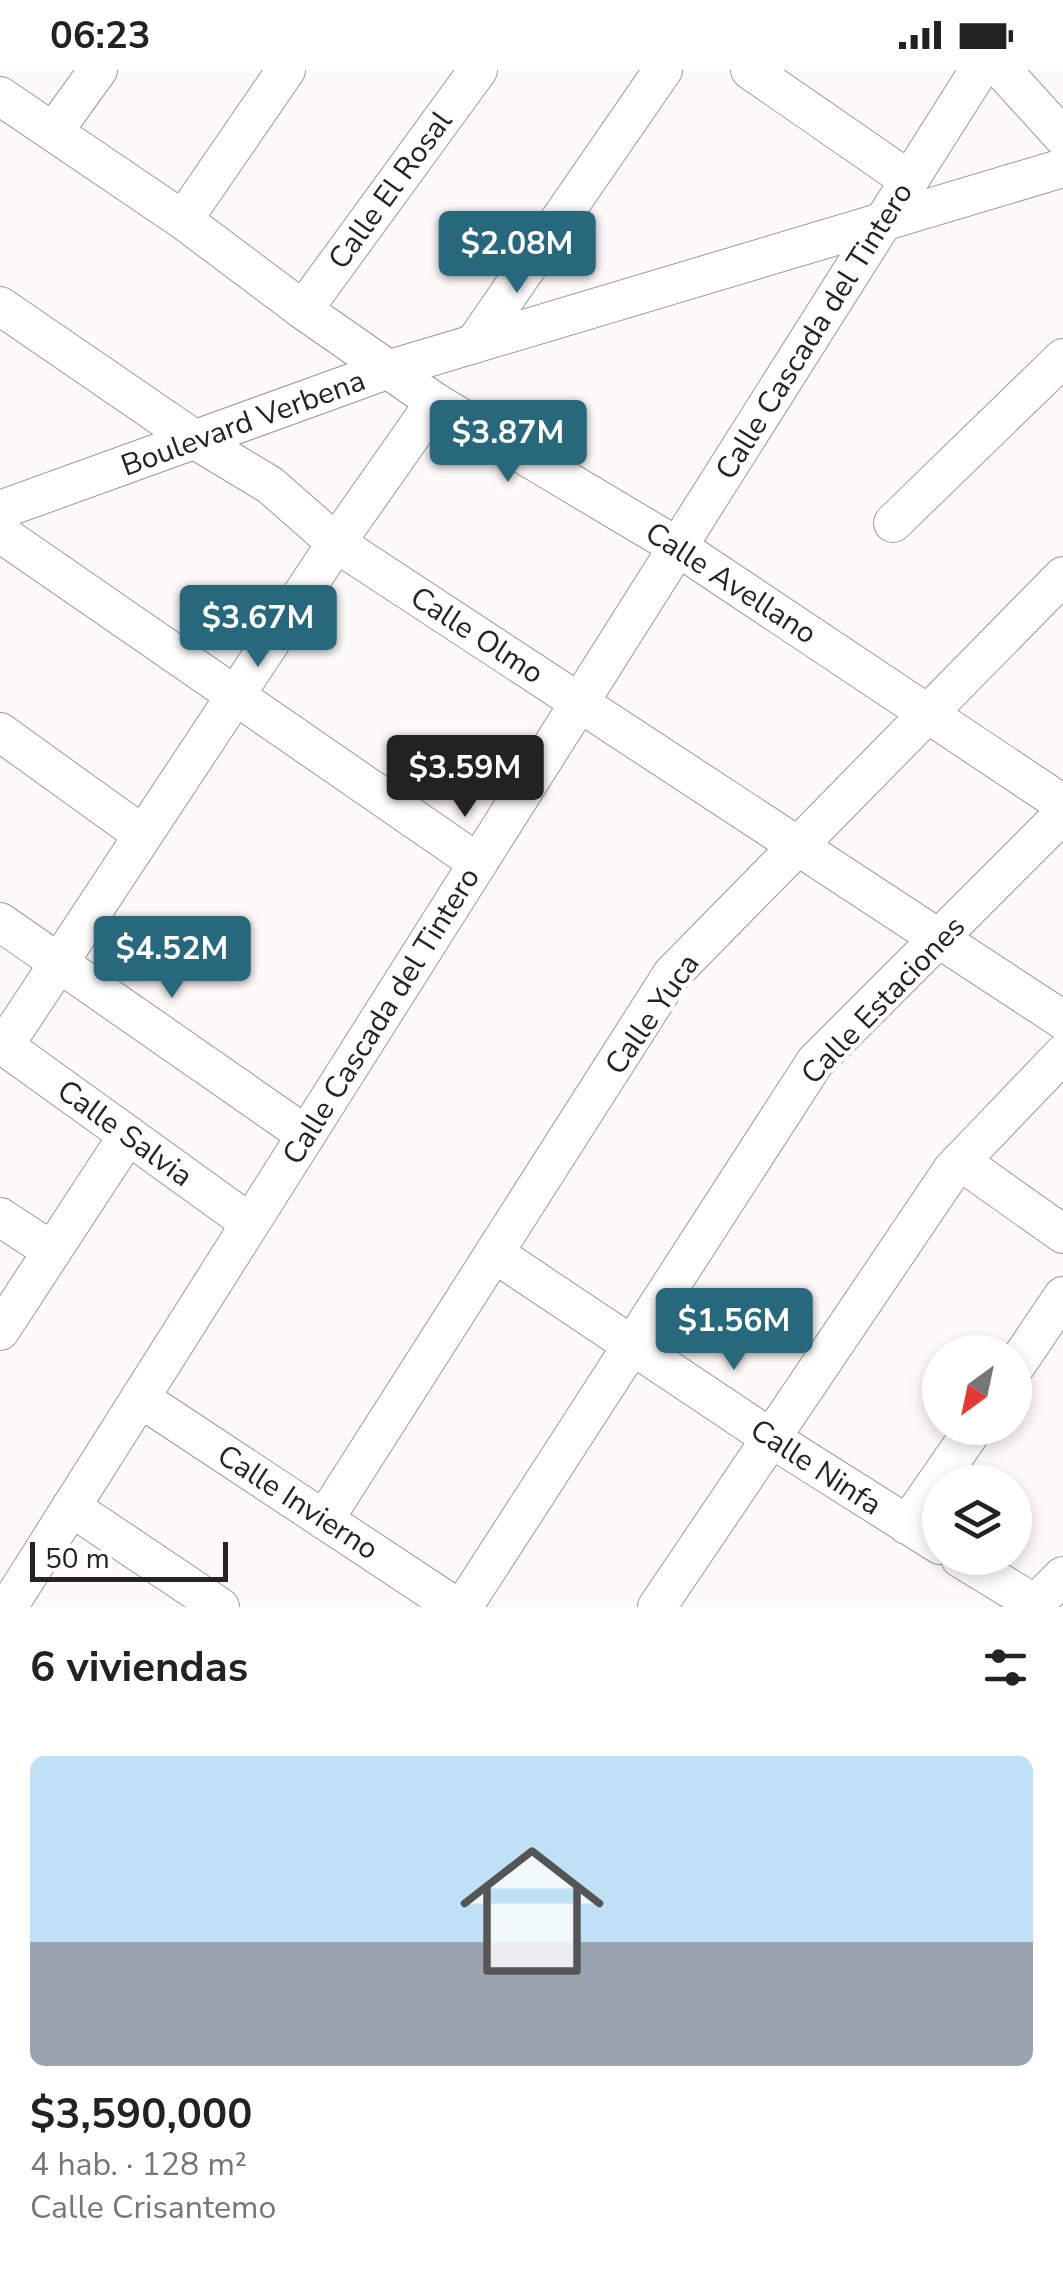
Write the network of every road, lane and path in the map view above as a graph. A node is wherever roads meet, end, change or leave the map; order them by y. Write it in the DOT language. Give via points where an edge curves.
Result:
graph roads {
  1 [pos="98,70"];
  2 [pos="286,70"];
  3 [pos="478,70"];
  4 [pos="664,70"];
  5 [pos="750,70"];
  6 [pos="978,70"];
  7 [pos="1002,70"];
  8 [pos="0,96"];
  9 [pos="54,130"];
  10 [pos="1063,137"];
  11 [pos="1063,168"];
  12 [pos="909,180"];
  13 [pos="184,220"];
  14 [pos="882,223"];
  15 [pos="0,306"];
  16 [pos="302,310"];
  17 [pos="474,344"];
  18 [pos="1063,358"];
  19 [pos="388,370"];
  20 [pos="435,402"];
  21 [pos="197,441"];
  22 [pos="0,510"];
  23 [pos="893,523"];
  24 [pos="0,533"];
  25 [pos="336,543"];
  26 [pos="678,547"];
  27 [pos="1063,576"];
  28 [pos="236,696"];
  29 [pos="579,702"];
  30 [pos="927,712"];
  31 [pos="0,732"];
  32 [pos="1063,804"];
  33 [pos="1063,814"];
  34 [pos="143,835"];
  35 [pos="798,846"];
  36 [pos="478,863"];
  37 [pos="0,922"];
  38 [pos="941,940"];
  39 [pos="58,963"];
  40 [pos="1063,1020"];
  41 [pos="2,1044"];
  42 [pos="1063,1054"];
  43 [pos="128,1135"];
  44 [pos="306,1135"];
  45 [pos="960,1161"];
  46 [pos="0,1217"];
  47 [pos="250,1223"];
  48 [pos="1063,1234"];
  49 [pos="52,1252"];
  50 [pos="494,1253"];
  51 [pos="1063,1296"];
  52 [pos="0,1331"];
  53 [pos="1032,1342"];
  54 [pos="631,1346"];
  55 [pos="140,1398"];
  56 [pos="772,1438"];
  57 [pos="962,1445"];
  58 [pos="71,1507"];
  59 [pos="324,1520"];
  60 [pos="908,1525"];
  61 [pos="922,1534"];
  62 [pos="986,1575"];
  63 [pos="1063,1576"];
  64 [pos="1034,1606"];
  65 [pos="8,1607"];
  66 [pos="220,1607"];
  67 [pos="460,1607"];
  68 [pos="658,1607"];
  1 -- 9 [label="street"];
  2 -- 13 [label="street"];
  3 -- 16 [label="street, Calle El Rosal"];
  4 -- 17 [label="street"];
  5 -- 12 [label="street"];
  6 -- 12 [label="street, Calle Cascada del Tintero"];
  7 -- 10 [label="street"];
  8 -- 9 [label="street, Calle Avellano"];
  9 -- 13 [label="street, Calle Avellano"];
  11 -- 14 [label="street, Boulevard Verbena"];
  12 -- 14 [label="street, Calle Cascada del Tintero"];
  13 -- 16 [label="street, Calle Avellano"];
  14 -- 17 [label="street, Boulevard Verbena"];
  14 -- 26 [label="street, Calle Cascada del Tintero"];
  15 -- 21 [label="street, Calle Olmo"];
  16 -- 19 [label="street, Calle Avellano"];
  17 -- 19 [label="street, Boulevard Verbena"];
  18 -- 23 [label="street"];
  19 -- 20 [label="street, Calle Avellano"];
  19 -- 21 [label="street, Boulevard Verbena"];
  20 -- 25 [label="street"];
  20 -- 26 [label="street, Calle Avellano"];
  21 -- 22 [label="street, Boulevard Verbena"];
  21 -- 25 [label="street, Calle Olmo" via="270,485"];
  24 -- 28 [label="street"];
  25 -- 28 [label="street"];
  25 -- 29 [label="street, Calle Olmo"];
  26 -- 29 [label="street, Calle Cascada del Tintero"];
  26 -- 30 [label="street, Calle Avellano"];
  27 -- 30 [label="street, Calle Yuca"];
  28 -- 34 [label="street"];
  28 -- 36 [label="street"];
  29 -- 35 [label="street, Calle Olmo"];
  29 -- 36 [label="street, Calle Cascada del Tintero"];
  30 -- 32 [label="street, Calle Avellano"];
  30 -- 35 [label="street, Calle Yuca"];
  31 -- 34 [label="street"];
  33 -- 38 [label="street, Calle Estaciones"];
  34 -- 39 [label="street"];
  35 -- 38 [label="street, Calle Olmo"];
  35 -- 50 [label="street, Calle Yuca" via="672,974"];
  36 -- 44 [label="street, Calle Cascada del Tintero"];
  37 -- 39 [label="street"];
  38 -- 40 [label="street, Calle Olmo"];
  38 -- 54 [label="street, Calle Estaciones" via="814,1062"];
  39 -- 41 [label="street"];
  39 -- 44 [label="street"];
  41 -- 43 [label="street, Calle Salvia"];
  42 -- 45 [label="street"];
  43 -- 47 [label="street, Calle Salvia"];
  43 -- 49 [label="street"];
  44 -- 47 [label="street, Calle Cascada del Tintero"];
  45 -- 48 [label="street"];
  45 -- 56 [label="street"];
  46 -- 49 [label="street"];
  47 -- 55 [label="street, Calle Cascada del Tintero"];
  49 -- 52 [label="street"];
  50 -- 54 [label="street, Calle Ninfa"];
  50 -- 59 [label="street, Calle Yuca"];
  51 -- 53 [label="street"];
  54 -- 56 [label="street, Calle Ninfa"];
  54 -- 67 [label="street, Calle Estaciones"];
  55 -- 58 [label="street, Calle Cascada del Tintero"];
  55 -- 59 [label="street, Calle Invierno"];
  56 -- 60 [label="street, Calle Ninfa"];
  56 -- 68 [label="street"];
  57 -- 60 [label="street"];
  58 -- 65 [label="street, Calle Cascada del Tintero"];
  58 -- 66 [label="street"];
  59 -- 67 [label="street, Calle Invierno"];
  60 -- 61 [label="street, Calle Ninfa"];
  62 -- 64 [label="street"];
  63 -- 64 [label="street"];
}
